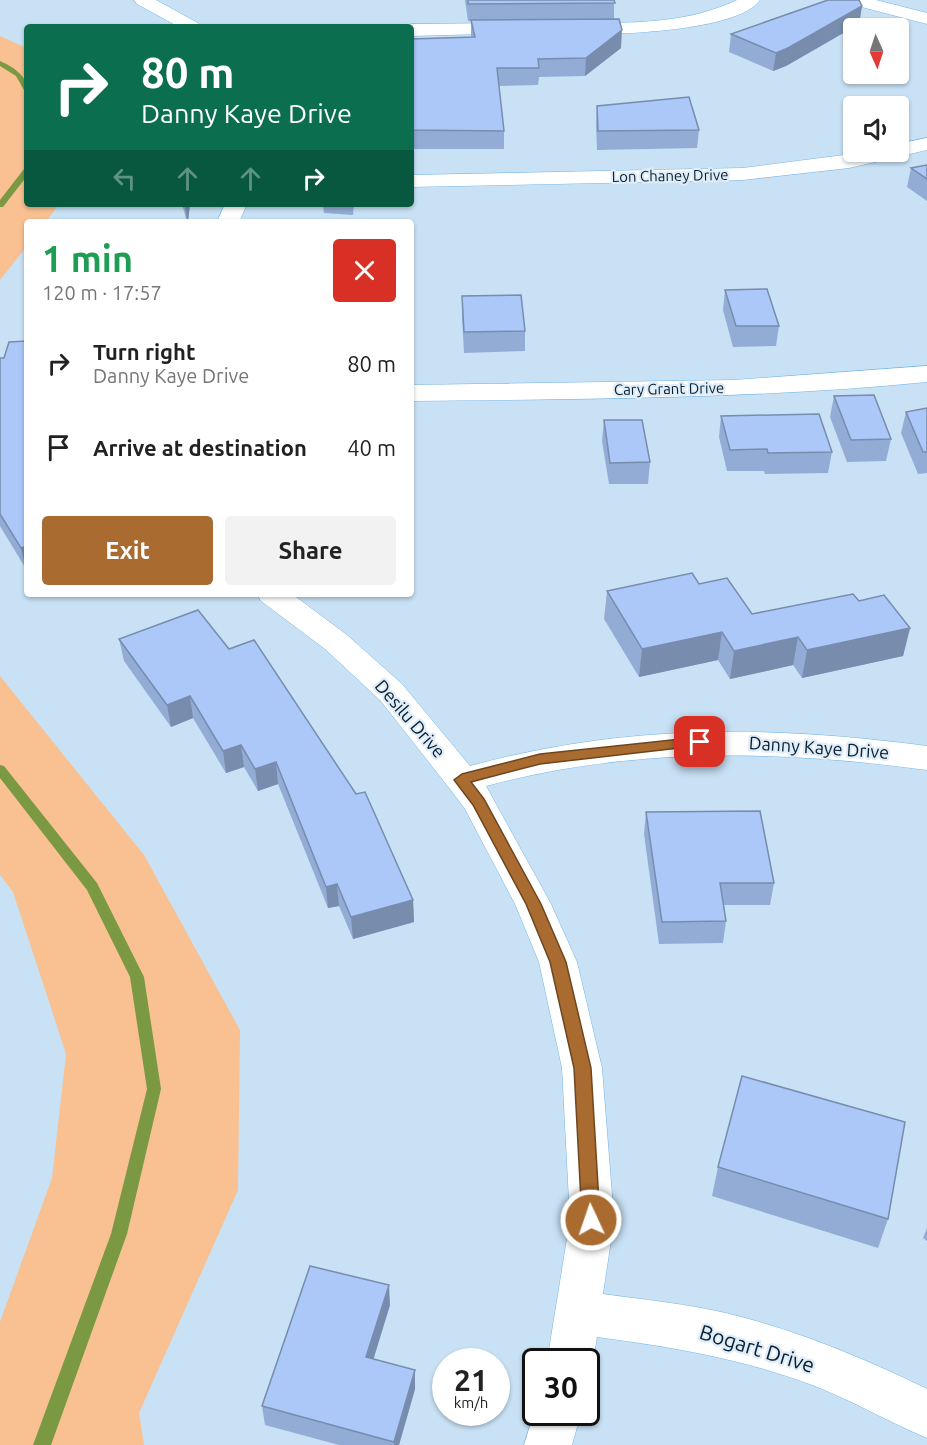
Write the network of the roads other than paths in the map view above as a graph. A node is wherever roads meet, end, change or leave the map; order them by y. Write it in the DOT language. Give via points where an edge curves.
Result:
graph roads {
  1 [pos="143,0"];
  2 [pos="751,0"];
  3 [pos="856,0"];
  4 [pos="927,19"];
  5 [pos="187,24"];
  6 [pos="536,29"];
  7 [pos="559,29"];
  8 [pos="414,30"];
  9 [pos="927,144"];
  10 [pos="414,181"];
  11 [pos="927,374"];
  12 [pos="414,393"];
  13 [pos="276,597"];
  14 [pos="927,758"];
  15 [pos="462,780"];
  16 [pos="579,1313"];
  17 [pos="573,1348"];
  18 [pos="927,1414"];
  19 [pos="553,1426"];
  20 [pos="548,1445"];
  1 -- 5 [label="street"];
  2 -- 7 [label="street" via="709,18 679,24"];
  3 -- 4 [label="street"];
  6 -- 8 [label="street"];
  9 -- 10 [label="street, Lon Chaney Drive" via="849,162 743,174"];
  11 -- 12 [label="street, Cary Grant Drive" via="748,388"];
  13 -- 15 [label="street, Desilu Drive" via="336,642 391,692"];
  14 -- 15 [label="street, Danny Kaye Drive" via="858,748 700,742 540,759"];
  15 -- 16 [label="street, Desilu Drive" via="479,802 533,904 558,962 582,1068 591,1220"];
  16 -- 17 [label="street, Desilu Drive"];
  16 -- 18 [label="street, Bogart Drive" via="701,1330 764,1347 889,1394"];
  19 -- 20 [label="street"];
}
